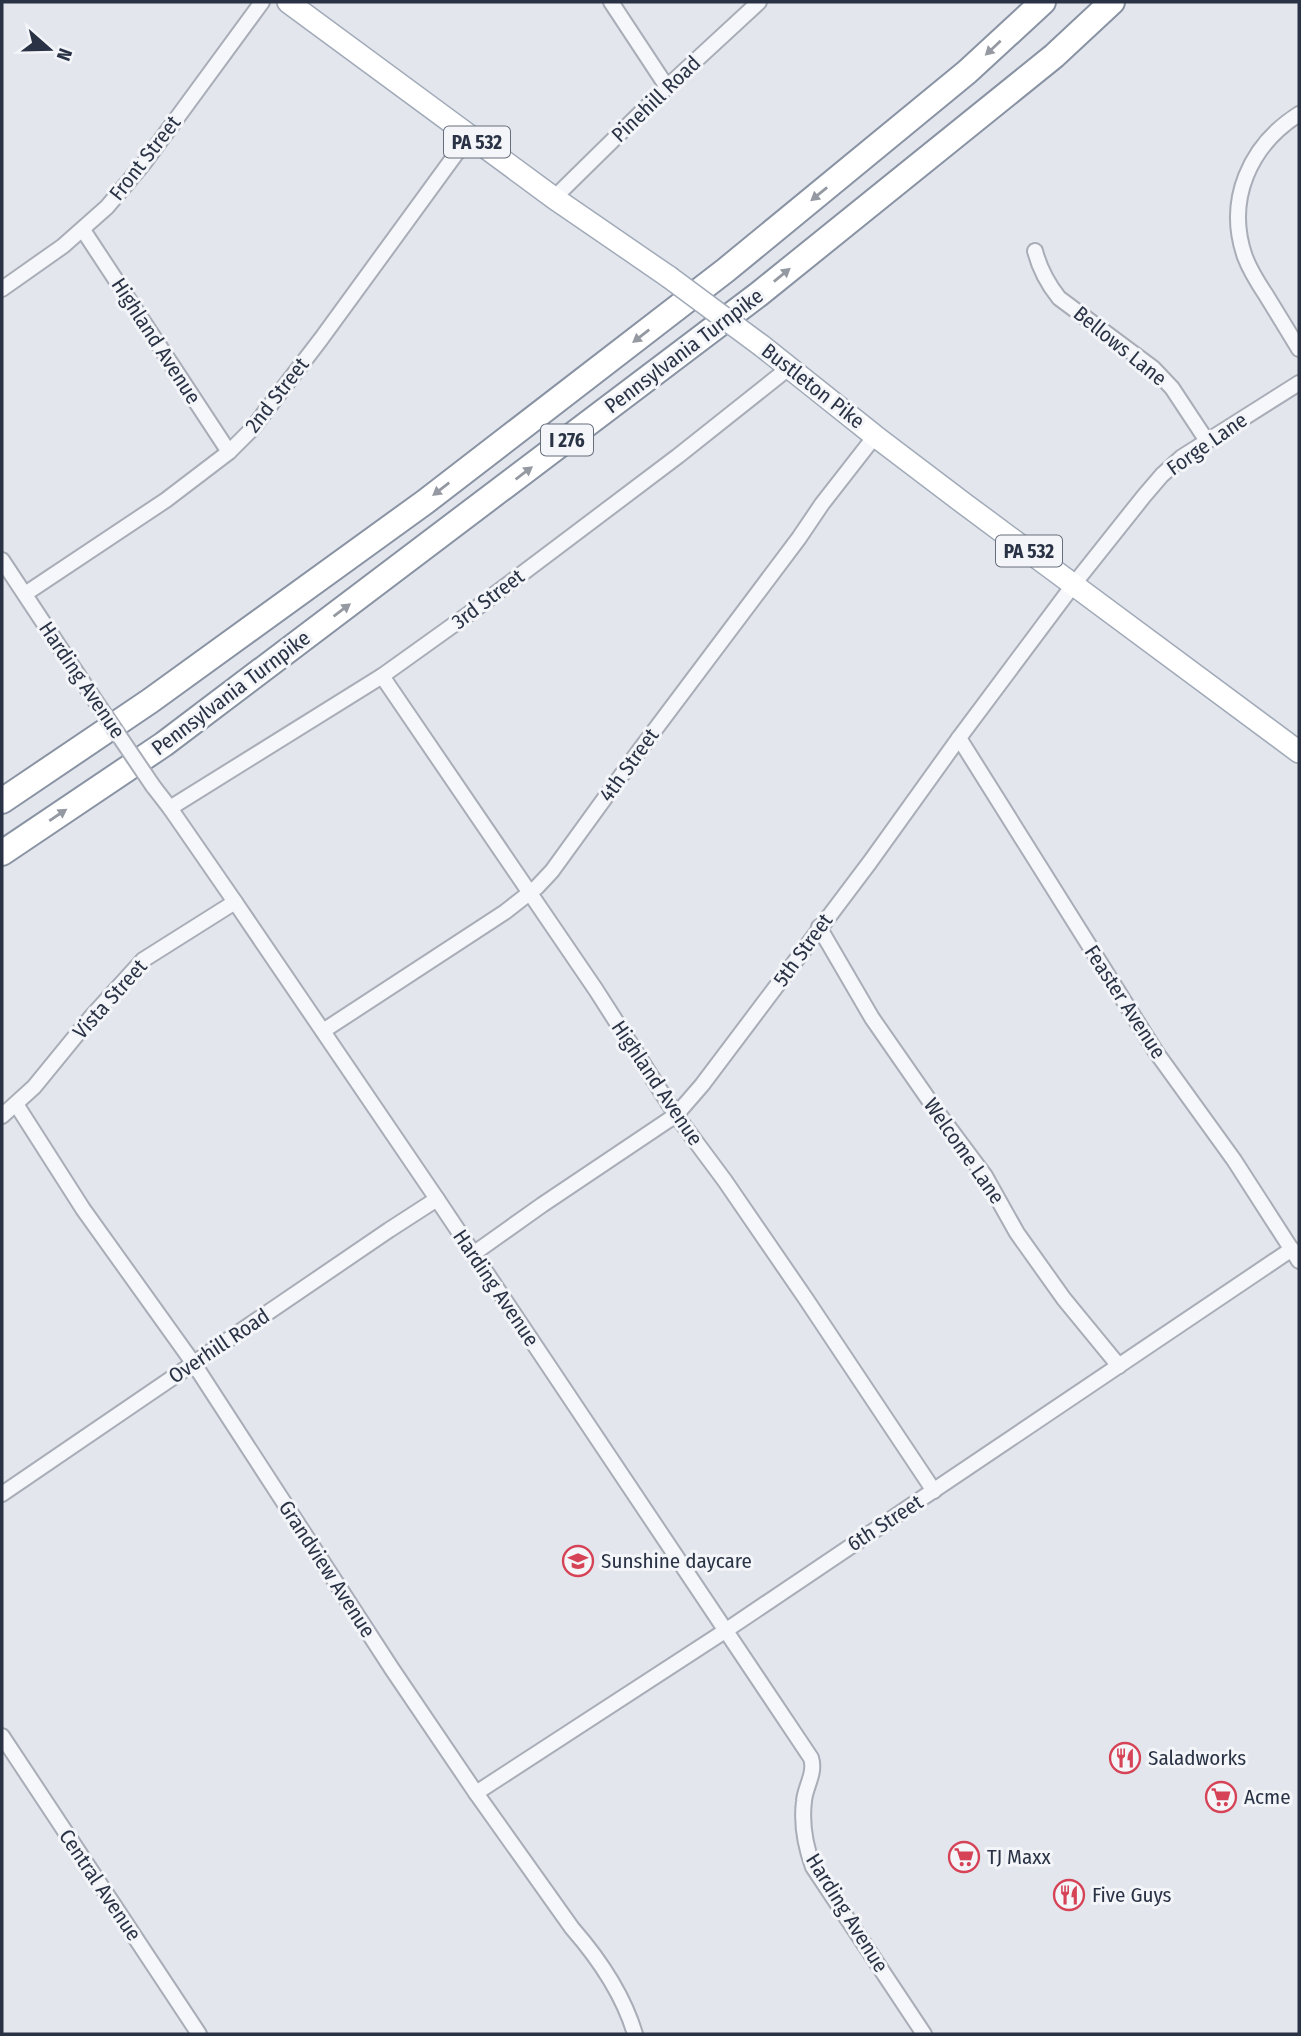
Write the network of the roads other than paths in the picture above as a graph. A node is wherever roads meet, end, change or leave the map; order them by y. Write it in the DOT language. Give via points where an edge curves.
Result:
graph roads {
  1 [pos="262,2"];
  2 [pos="288,2"];
  3 [pos="611,2"];
  4 [pos="759,2"];
  5 [pos="1043,2"];
  6 [pos="1112,2"];
  7 [pos="667,88"];
  8 [pos="1299,114"];
  9 [pos="469,136"];
  10 [pos="554,198"];
  11 [pos="83,230"];
  12 [pos="1035,251"];
  13 [pos="2,289"];
  14 [pos="1299,349"];
  15 [pos="790,367"];
  16 [pos="1299,383"];
  17 [pos="875,436"];
  18 [pos="1207,441"];
  19 [pos="229,452"];
  20 [pos="3,565"];
  21 [pos="1074,584"];
  22 [pos="25,594"];
  23 [pos="382,676"];
  24 [pos="959,738"];
  25 [pos="1299,752"];
  26 [pos="2,801"];
  27 [pos="170,808"];
  28 [pos="2,853"];
  29 [pos="528,894"];
  30 [pos="235,902"];
  31 [pos="819,927"];
  32 [pos="323,1031"];
  33 [pos="16,1104"];
  34 [pos="676,1115"];
  35 [pos="2,1116"];
  36 [pos="437,1199"];
  37 [pos="473,1254"];
  38 [pos="1295,1255"];
  39 [pos="194,1364"];
  40 [pos="1119,1366"];
  41 [pos="934,1491"];
  42 [pos="2,1494"];
  43 [pos="725,1631"];
  44 [pos="2,1736"];
  45 [pos="476,1793"];
  46 [pos="199,2034"];
  47 [pos="635,2034"];
  48 [pos="924,2034"];
  1 -- 11 [label="street, Front Street" via="132,178"];
  2 -- 9 [label="main road, Bustleton Pike / PA 532"];
  3 -- 7 [label="street"];
  4 -- 7 [label="street, Pinehill Road"];
  5 -- 26 [label="highway, Pennsylvania Turnpike / I 276, one-way" via="967,72 726,270 425,502 150,701"];
  28 -- 6 [label="highway, Pennsylvania Turnpike / I 276, one-way" via="164,744 759,294 1054,56"];
  7 -- 10 [label="street, Pinehill Road"];
  8 -- 14 [label="street" via="1271,135 1254,158 1238,216 1245,257"];
  9 -- 10 [label="main road, Bustleton Pike / PA 532"];
  9 -- 19 [label="street, 2nd Street" via="321,339"];
  10 -- 15 [label="main road, Bustleton Pike / PA 532, bridge"];
  11 -- 13 [label="street, Front Street"];
  11 -- 19 [label="street, Highland Avenue"];
  12 -- 18 [label="street, Bellows Lane" via="1059,298 1153,368"];
  15 -- 17 [label="main road, Bustleton Pike / PA 532"];
  15 -- 23 [label="street, 3rd Street"];
  16 -- 18 [label="street, Forge Lane"];
  17 -- 21 [label="main road, Bustleton Pike / PA 532"];
  17 -- 29 [label="street, 4th Street" via="566,853"];
  18 -- 21 [label="street, Forge Lane" via="1162,475"];
  19 -- 22 [label="street, 2nd Street"];
  20 -- 22 [label="street, Harding Avenue"];
  21 -- 24 [label="street, 5th Street"];
  21 -- 25 [label="main road, Bustleton Pike / PA 532"];
  22 -- 27 [label="street, Harding Avenue, bridge"];
  23 -- 27 [label="street, 3rd Street"];
  23 -- 29 [label="street, Highland Avenue"];
  24 -- 31 [label="street, 5th Street"];
  24 -- 38 [label="street, Feaster Avenue" via="1156,1052"];
  27 -- 30 [label="street, Harding Avenue"];
  29 -- 32 [label="street, 4th Street"];
  29 -- 34 [label="street, Highland Avenue"];
  30 -- 32 [label="street, Harding Avenue"];
  30 -- 33 [label="street, Vista Street" via="143,960"];
  31 -- 34 [label="street, 5th Street"];
  31 -- 40 [label="street, Welcome Lane" via="872,1018 985,1176 1017,1233"];
  32 -- 36 [label="street, Harding Avenue"];
  33 -- 35 [label="street, Vista Street"];
  33 -- 39 [label="street, Grandview Avenue" via="83,1209"];
  34 -- 37 [label="street, 5th Street"];
  34 -- 41 [label="street, Highland Avenue"];
  36 -- 37 [label="street, Harding Avenue"];
  36 -- 39 [label="street, Overhill Road"];
  37 -- 43 [label="street, Harding Avenue"];
  38 -- 40 [label="street, 6th Street"];
  39 -- 42 [label="street, Overhill Road"];
  39 -- 45 [label="street, Grandview Avenue"];
  40 -- 41 [label="street, 6th Street"];
  41 -- 43 [label="street, 6th Street"];
  43 -- 45 [label="street, 6th Street"];
  43 -- 48 [label="street, Harding Avenue" via="813,1763 802,1821 813,1867"];
  44 -- 46 [label="street, Central Avenue"];
  45 -- 47 [label="street, Grandview Avenue" via="610,1977"];
}
